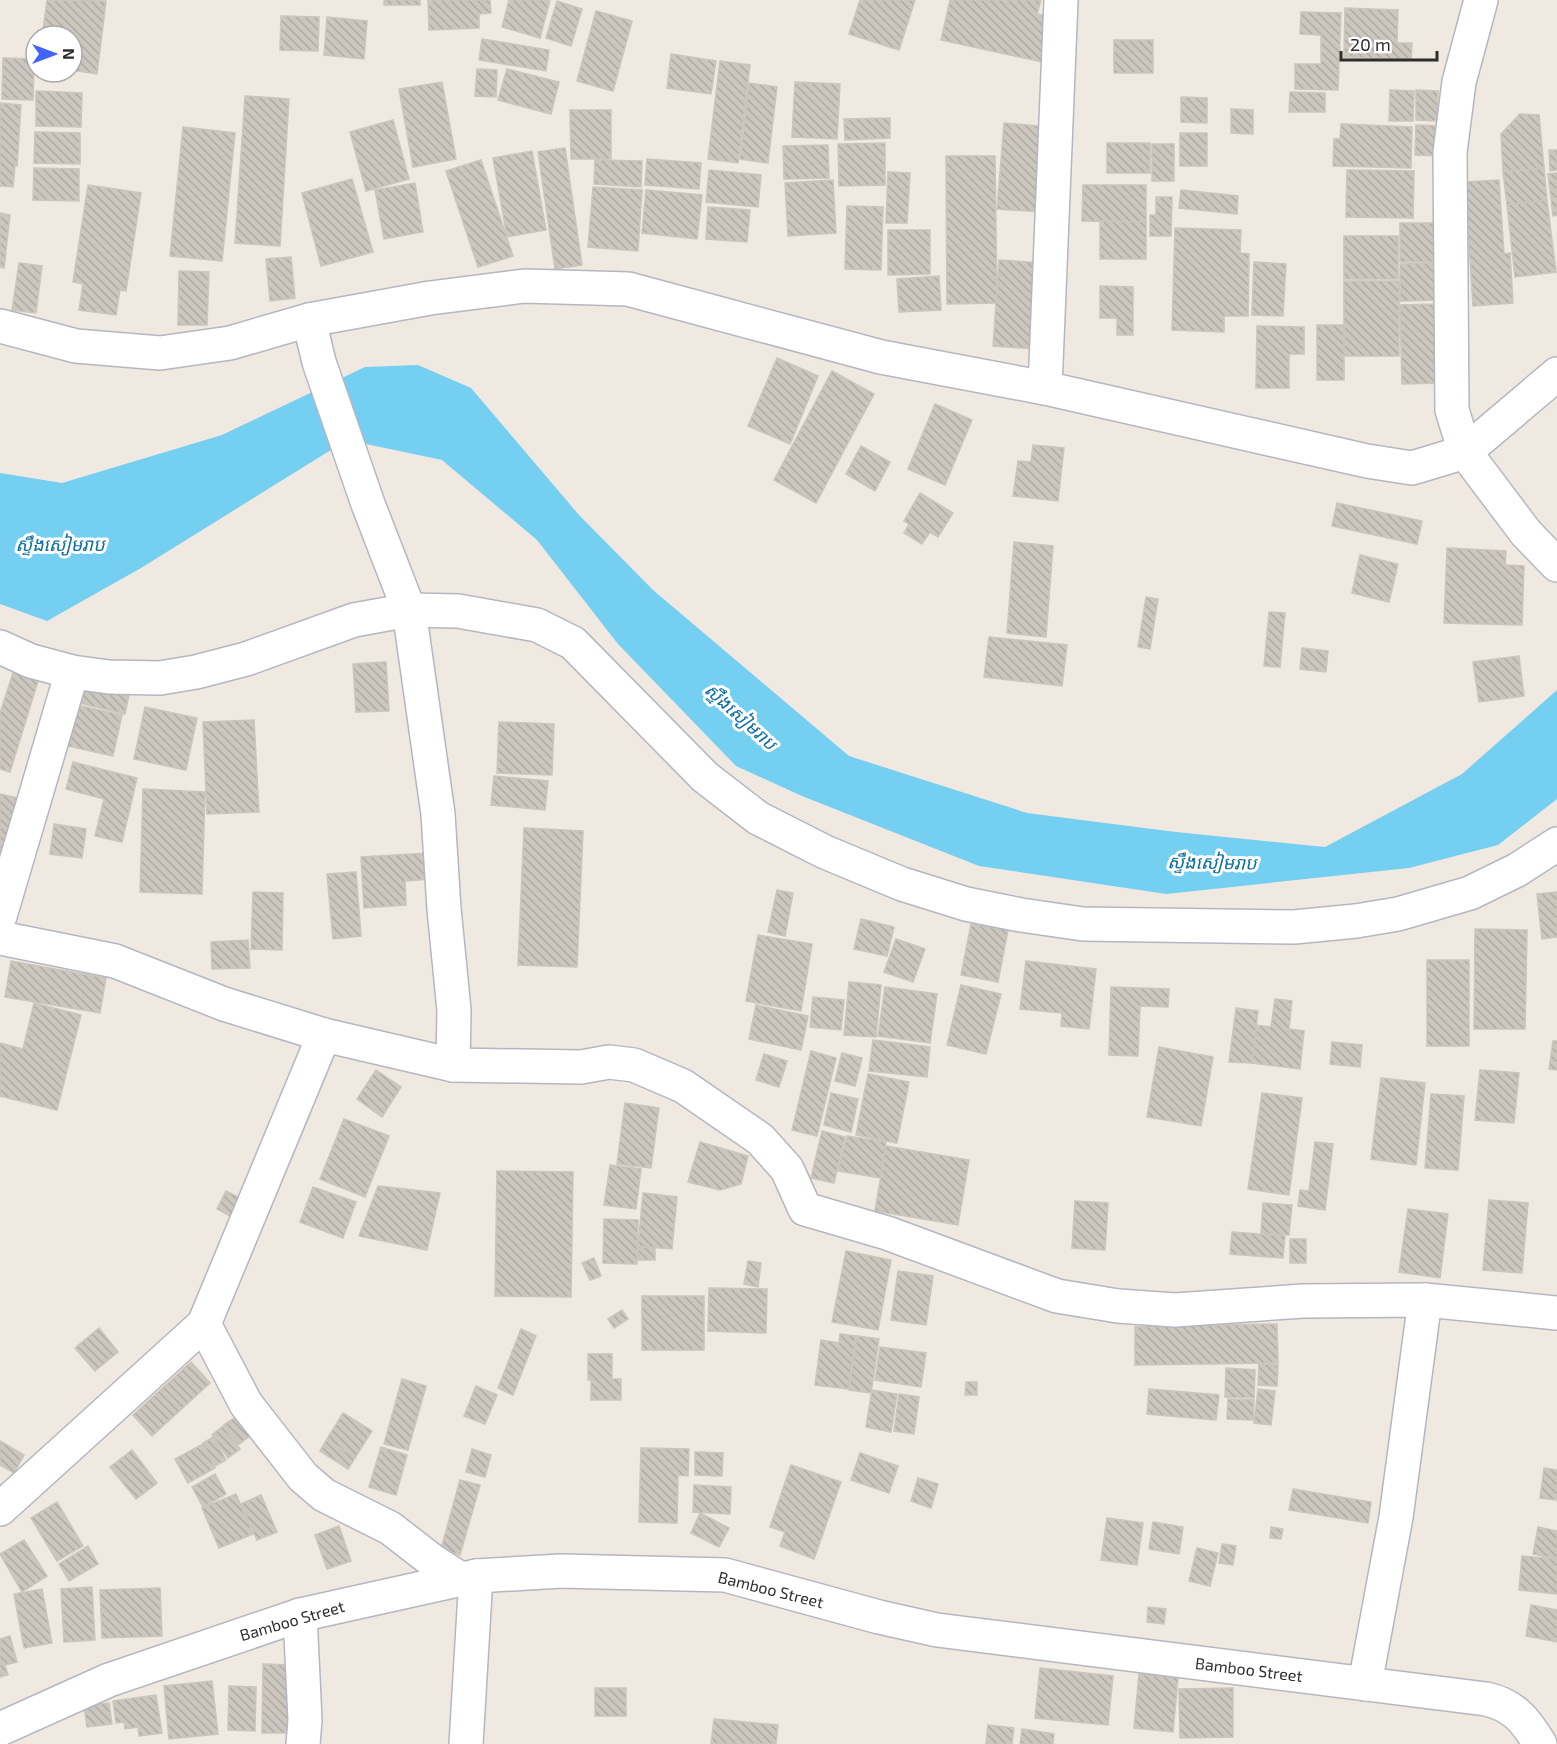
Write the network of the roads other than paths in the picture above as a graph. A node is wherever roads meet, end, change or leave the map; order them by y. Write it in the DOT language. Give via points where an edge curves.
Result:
graph roads {
  1 [pos="1061,0"];
  2 [pos="1481,0"];
  3 [pos="309,320"];
  4 [pos="0,326"];
  5 [pos="1557,374"];
  6 [pos="1046,388"];
  7 [pos="1465,452"];
  8 [pos="1557,565"];
  9 [pos="409,610"];
  10 [pos="0,647"];
  11 [pos="72,672"];
  12 [pos="1557,843"];
  13 [pos="0,916"];
  14 [pos="0,938"];
  15 [pos="324,1035"];
  16 [pos="453,1065"];
  17 [pos="1425,1300"];
  18 [pos="1557,1313"];
  19 [pos="204,1324"];
  20 [pos="0,1509"];
  21 [pos="468,1577"];
  22 [pos="300,1615"];
  23 [pos="1365,1684"];
  24 [pos="0,1729"];
  25 [pos="303,1744"];
  26 [pos="466,1744"];
  27 [pos="1540,1744"];
  1 -- 6 [label="street"];
  2 -- 7 [label="street" via="1459,82 1450,152 1452,410"];
  3 -- 4 [label="street" via="230,343 159,353 76,345"];
  3 -- 6 [label="street" via="524,286 628,289 881,357"];
  3 -- 9 [label="street" via="319,362"];
  5 -- 7 [label="street"];
  6 -- 7 [label="street" via="1378,463 1412,468"];
  7 -- 8 [label="street" via="1526,533"];
  9 -- 11 [label="street" via="354,620 196,672 160,678"];
  9 -- 12 [label="street" via="458,610 537,625 573,643 705,777 758,818 902,884 966,904 1083,924 1282,927 1356,921 1398,914 1470,893 1517,870"];
  9 -- 16 [label="street" via="438,814 454,1010"];
  10 -- 11 [label="street" via="31,661"];
  11 -- 13 [label="street"];
  14 -- 15 [label="street" via="115,961 225,1004"];
  15 -- 16 [label="street"];
  15 -- 19 [label="street"];
  16 -- 17 [label="street" via="634,1065 683,1086 760,1139 787,1169 805,1209 887,1233 1057,1296 1175,1310 1303,1301"];
  17 -- 18 [label="street"];
  17 -- 23 [label="street" via="1396,1517"];
  19 -- 20 [label="street"];
  19 -- 21 [label="street" via="246,1404 303,1478 324,1495 390,1528"];
  21 -- 22 [label="street, Bamboo Street"];
  21 -- 23 [label="street, Bamboo Street" via="561,1571 725,1575 937,1630"];
  21 -- 26 [label="street"];
  22 -- 24 [label="street, Bamboo Street" via="109,1680"];
  22 -- 25 [label="street"];
  23 -- 27 [label="street, Bamboo Street" via="1499,1702 1522,1717"];
}
